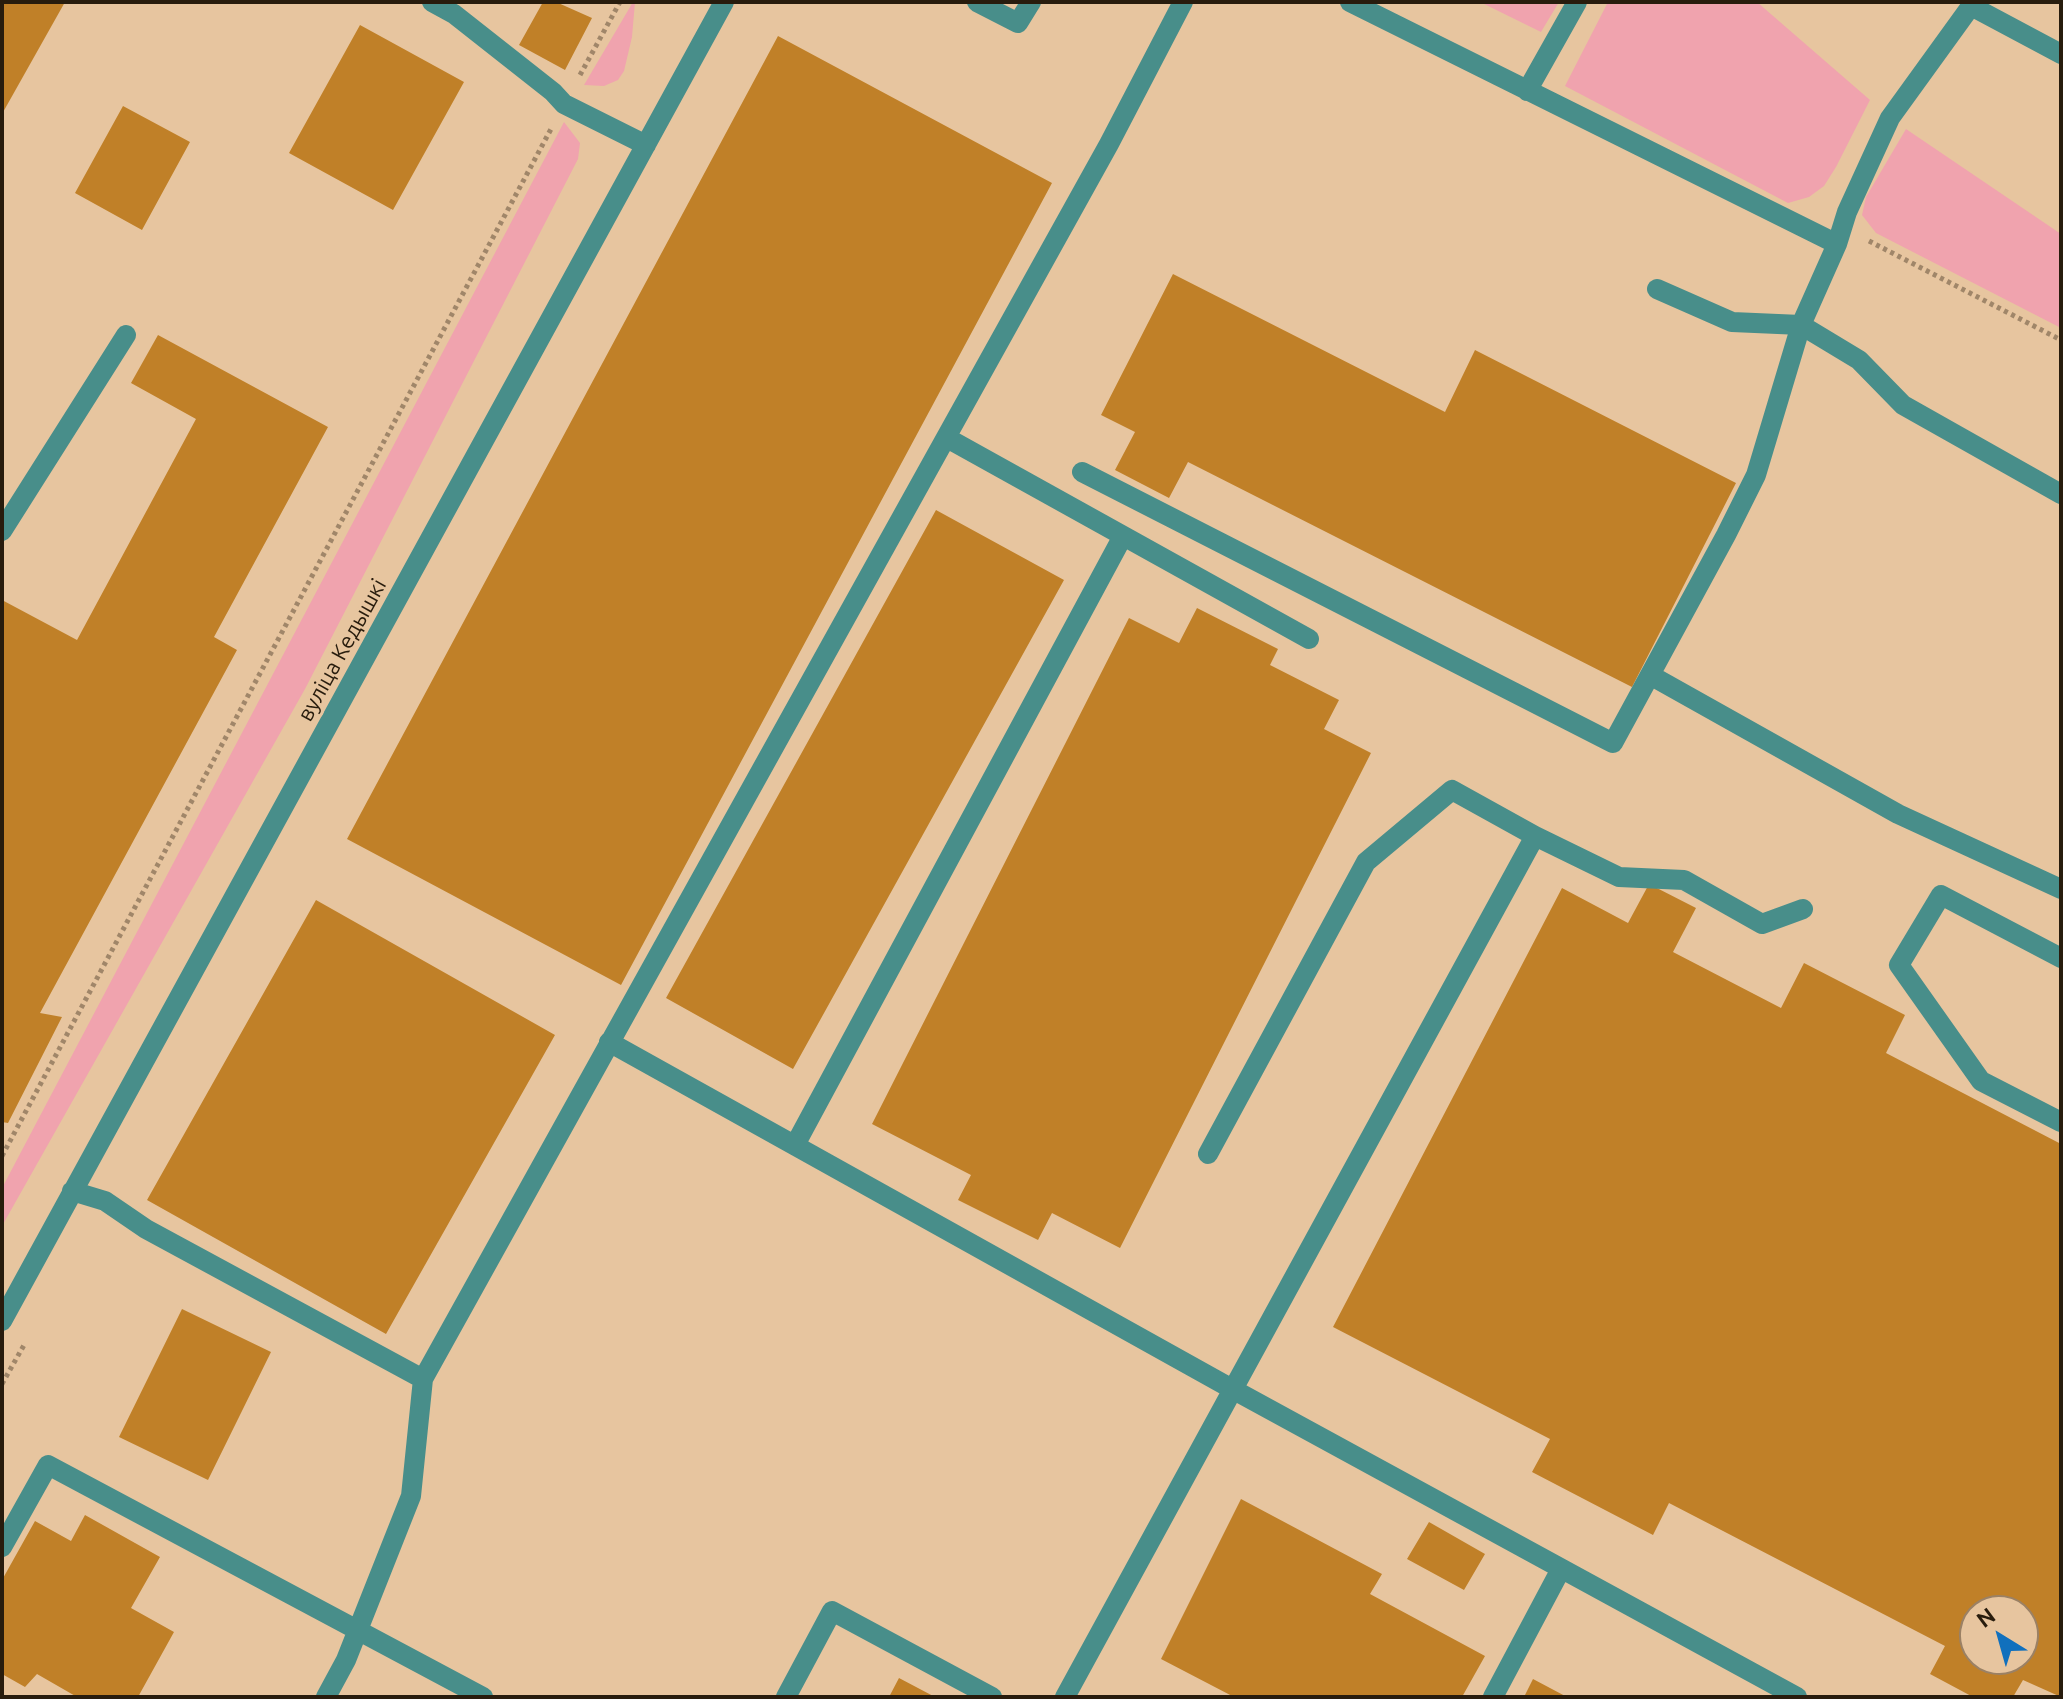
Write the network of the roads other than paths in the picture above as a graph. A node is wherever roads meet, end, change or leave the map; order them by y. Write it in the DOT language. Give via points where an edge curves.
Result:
graph roads {
  1 [pos="432,2"];
  2 [pos="724,2"];
  3 [pos="977,2"];
  4 [pos="1031,2"];
  5 [pos="1183,2"];
  6 [pos="1350,2"];
  7 [pos="1577,2"];
  8 [pos="1970,4"];
  9 [pos="2061,54"];
  10 [pos="1527,91"];
  11 [pos="646,145"];
  12 [pos="1840,236"];
  13 [pos="1657,289"];
  14 [pos="1801,325"];
  15 [pos="126,335"];
  16 [pos="947,438"];
  17 [pos="1082,472"];
  18 [pos="2061,494"];
  19 [pos="2,531"];
  20 [pos="1123,536"];
  21 [pos="1309,639"];
  22 [pos="1650,675"];
  23 [pos="1535,836"];
  24 [pos="2061,889"];
  25 [pos="1803,909"];
  26 [pos="2061,958"];
  27 [pos="609,1042"];
  28 [pos="2061,1122"];
  29 [pos="795,1145"];
  30 [pos="1208,1154"];
  31 [pos="72,1191"];
  32 [pos="2,1321"];
  33 [pos="423,1379"];
  34 [pos="1234,1390"];
  35 [pos="2,1547"];
  36 [pos="1561,1569"];
  37 [pos="358,1631"];
  38 [pos="326,1697"];
  39 [pos="483,1697"];
  40 [pos="786,1697"];
  41 [pos="992,1697"];
  42 [pos="1065,1697"];
  43 [pos="1493,1697"];
  44 [pos="1797,1697"];
  1 -- 11 [label="street" via="564,104"];
  2 -- 11 [label="street, вуліца Кедышкі"];
  3 -- 4 [label="street" via="1018,23"];
  5 -- 16 [label="street"];
  6 -- 10 [label="street"];
  7 -- 10 [label="street"];
  8 -- 9 [label="street"];
  8 -- 12 [label="street" via="1890,118"];
  10 -- 12 [label="street"];
  11 -- 31 [label="street, вуліца Кедышкі"];
  12 -- 14 [label="street"];
  13 -- 14 [label="street" via="1732,322"];
  14 -- 18 [label="street" via="1859,360 1903,405"];
  14 -- 22 [label="street" via="1756,475"];
  15 -- 19 [label="street"];
  16 -- 20 [label="street"];
  16 -- 27 [label="street"];
  17 -- 22 [label="street" via="1613,743"];
  20 -- 21 [label="street"];
  20 -- 29 [label="street"];
  22 -- 24 [label="street" via="1898,814"];
  23 -- 25 [label="street" via="1619,877 1684,880 1762,924"];
  23 -- 30 [label="street" via="1452,790 1366,862"];
  23 -- 34 [label="street"];
  26 -- 28 [label="street" via="1941,895 1899,965 1981,1081"];
  27 -- 29 [label="street"];
  27 -- 33 [label="street"];
  29 -- 34 [label="street"];
  31 -- 32 [label="street, вуліца Кедышкі"];
  31 -- 33 [label="street" via="105,1201 146,1229"];
  33 -- 37 [label="street" via="411,1496"];
  34 -- 36 [label="street"];
  34 -- 42 [label="street"];
  35 -- 37 [label="street" via="48,1465"];
  36 -- 43 [label="street"];
  36 -- 44 [label="street"];
  37 -- 38 [label="street"];
  37 -- 39 [label="street"];
  40 -- 41 [label="street" via="832,1611"];
}
